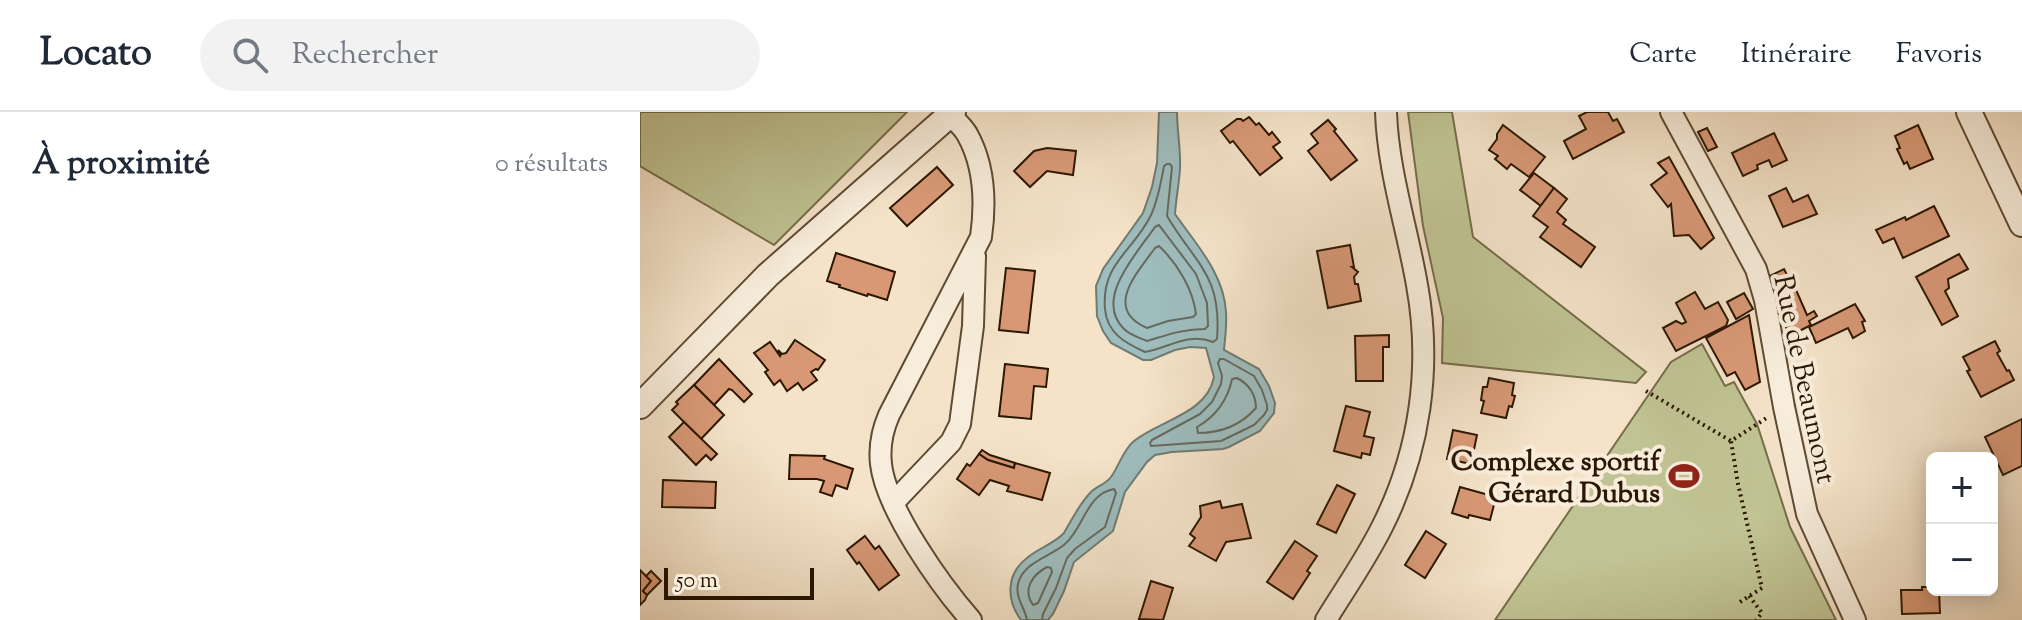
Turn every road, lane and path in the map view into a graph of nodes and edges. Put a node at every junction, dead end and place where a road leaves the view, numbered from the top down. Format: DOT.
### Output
graph roads {
  1 [pos="1386,112"];
  2 [pos="1671,112"];
  3 [pos="1969,112"];
  4 [pos="951,113"];
  5 [pos="2022,224"];
  6 [pos="976,248"];
  7 [pos="1646,391"];
  8 [pos="640,406"];
  9 [pos="1784,407"];
  10 [pos="1731,441"];
  11 [pos="894,502"];
  12 [pos="1749,596"];
  13 [pos="1740,602"];
  14 [pos="971,620"];
  15 [pos="1326,620"];
  16 [pos="1756,620"];
  17 [pos="1855,620"];
  1 -- 15 [label="street"];
  2 -- 9 [label="street, Rue de Beaumont"];
  3 -- 5 [label="street"];
  4 -- 6 [label="street"];
  4 -- 8 [label="street"];
  6 -- 11 [label="street"];
  6 -- 11 [label="street"];
  7 -- 10 [label="path"];
  9 -- 10 [label="path"];
  9 -- 17 [label="street, Rue de Beaumont"];
  10 -- 12 [label="path"];
  11 -- 14 [label="street"];
  12 -- 13 [label="path"];
  12 -- 16 [label="path"];
}
